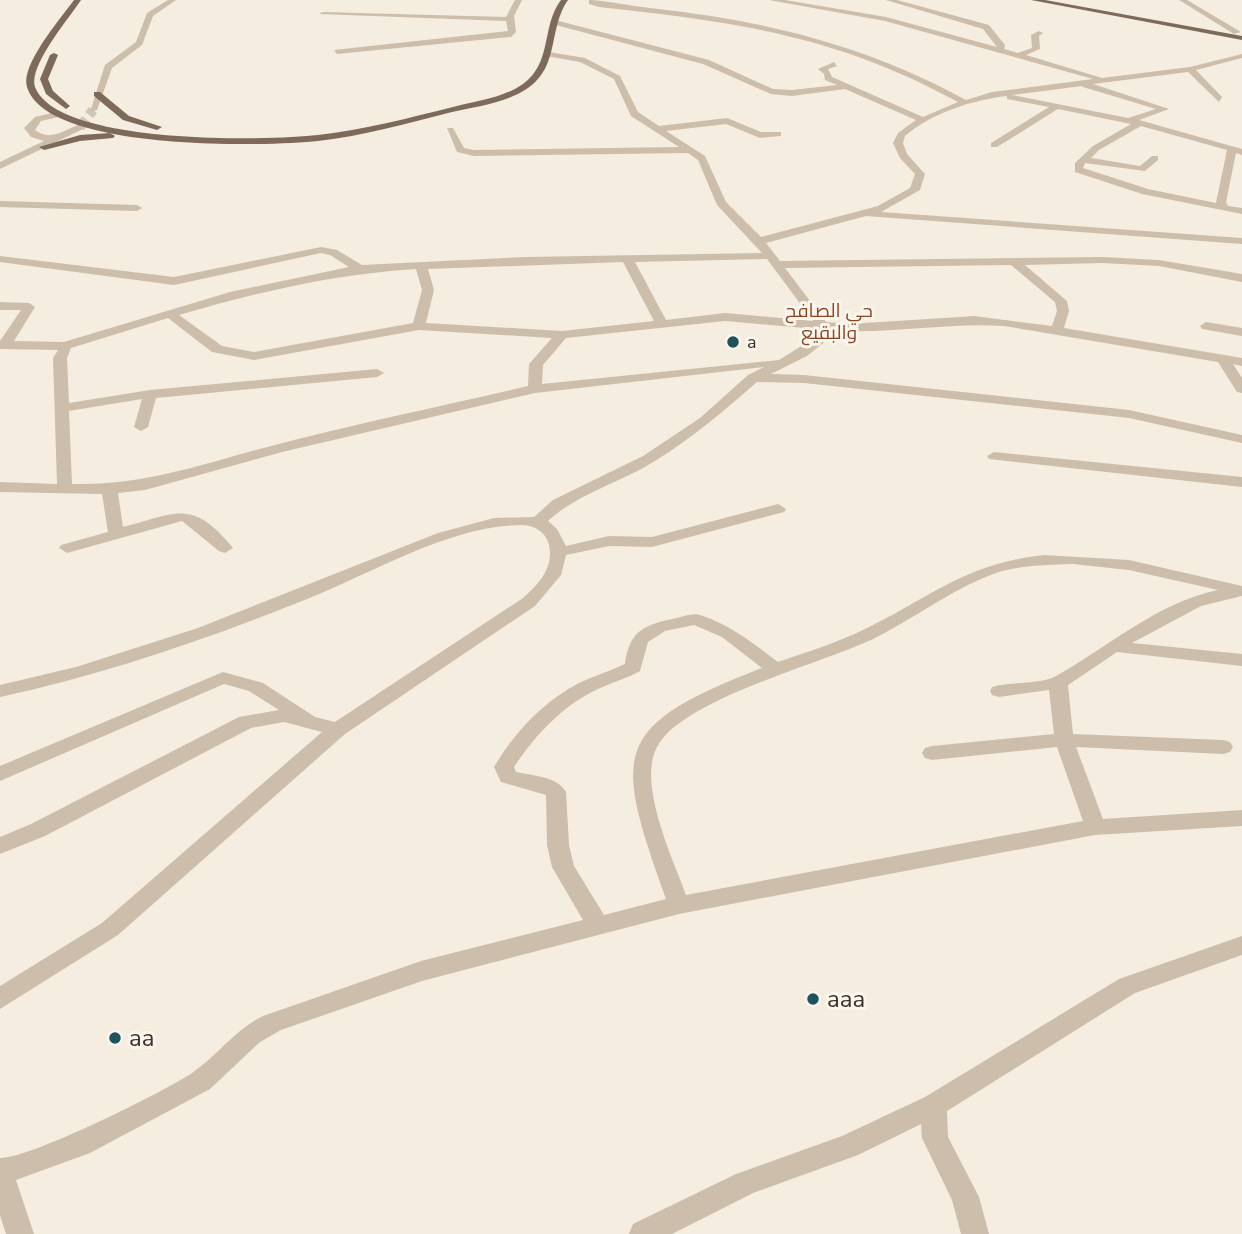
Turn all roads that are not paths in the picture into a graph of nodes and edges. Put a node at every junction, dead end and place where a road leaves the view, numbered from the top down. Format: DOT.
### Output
graph roads {
  1 [pos="78,0"];
  2 [pos="173,0"];
  3 [pos="519,0"];
  4 [pos="554,0"];
  5 [pos="565,0"];
  6 [pos="592,0"];
  7 [pos="772,0"];
  8 [pos="889,0"];
  9 [pos="1034,0"];
  10 [pos="1051,0"];
  11 [pos="1182,0"];
  12 [pos="795,1"];
  13 [pos="677,3"];
  14 [pos="84,10"];
  15 [pos="654,10"];
  16 [pos="323,14"];
  17 [pos="67,19"];
  18 [pos="509,19"];
  19 [pos="555,22"];
  20 [pos="1039,33"];
  21 [pos="1241,34"];
  22 [pos="59,46"];
  23 [pos="1000,49"];
  24 [pos="337,52"];
  25 [pos="549,54"];
  26 [pos="1020,55"];
  27 [pos="1240,58"];
  28 [pos="834,64"];
  29 [pos="1190,69"];
  30 [pos="1105,80"];
  31 [pos="1079,83"];
  32 [pos="842,86"];
  33 [pos="97,94"];
  34 [pos="992,94"];
  35 [pos="1219,99"];
  36 [pos="40,101"];
  37 [pos="964,102"];
  38 [pos="1058,106"];
  39 [pos="93,110"];
  40 [pos="441,110"];
  41 [pos="60,114"];
  42 [pos="38,118"];
  43 [pos="923,120"];
  44 [pos="1128,121"];
  45 [pos="1140,123"];
  46 [pos="80,127"];
  47 [pos="657,129"];
  48 [pos="450,130"];
  49 [pos="778,134"];
  50 [pos="223,136"];
  51 [pos="162,138"];
  52 [pos="62,139"];
  53 [pos="44,143"];
  54 [pos="994,145"];
  55 [pos="692,149"];
  56 [pos="1237,151"];
  57 [pos="0,154"];
  58 [pos="1156,158"];
  59 [pos="17,160"];
  60 [pos="1082,160"];
  61 [pos="0,166"];
  62 [pos="0,204"];
  63 [pos="137,208"];
  64 [pos="882,208"];
  65 [pos="1224,208"];
  66 [pos="1242,211"];
  67 [pos="863,213"];
  68 [pos="1242,239"];
  69 [pos="759,241"];
  70 [pos="0,258"];
  71 [pos="627,258"];
  72 [pos="772,260"];
  73 [pos="1012,260"];
  74 [pos="421,265"];
  75 [pos="360,270"];
  76 [pos="1242,278"];
  77 [pos="0,306"];
  78 [pos="171,314"];
  79 [pos="661,323"];
  80 [pos="822,325"];
  81 [pos="419,326"];
  82 [pos="1206,326"];
  83 [pos="1057,332"];
  84 [pos="1242,332"];
  85 [pos="562,335"];
  86 [pos="2,345"];
  87 [pos="66,346"];
  88 [pos="1223,359"];
  89 [pos="783,362"];
  90 [pos="1242,362"];
  91 [pos="700,369"];
  92 [pos="377,373"];
  93 [pos="750,381"];
  94 [pos="535,389"];
  95 [pos="1242,389"];
  96 [pos="150,394"];
  97 [pos="62,408"];
  98 [pos="141,427"];
  99 [pos="1242,439"];
  100 [pos="994,456"];
  101 [pos="1242,482"];
  102 [pos="0,487"];
  103 [pos="65,488"];
  104 [pos="110,490"];
  105 [pos="778,509"];
  106 [pos="539,521"];
  107 [pos="116,533"];
  108 [pos="67,548"];
  109 [pos="225,548"];
  110 [pos="559,552"];
  111 [pos="1241,591"];
  112 [pos="1118,648"];
  113 [pos="1242,660"];
  114 [pos="777,670"];
  115 [pos="1058,683"];
  116 [pos="0,691"];
  117 [pos="999,691"];
  118 [pos="309,720"];
  119 [pos="338,729"];
  120 [pos="1064,740"];
  121 [pos="1223,747"];
  122 [pos="932,753"];
  123 [pos="0,774"];
  124 [pos="1242,818"];
  125 [pos="1095,827"];
  126 [pos="0,846"];
  127 [pos="679,905"];
  128 [pos="597,924"];
  129 [pos="1242,945"];
  130 [pos="0,999"];
  131 [pos="934,1105"];
  132 [pos="0,1172"];
  133 [pos="20,1234"];
  134 [pos="643,1234"];
  135 [pos="975,1234"];
  1 -- 17 [label="main road"];
  2 -- 33 [label="street"];
  3 -- 18 [label="street"];
  4 -- 40 [label="main road"];
  5 -- 19 [label="main road"];
  6 -- 15 [label="street"];
  7 -- 12 [label="street"];
  8 -- 23 [label="street"];
  9 -- 21 [label="main road"];
  10 -- 21 [label="main road"];
  11 -- 21 [label="street"];
  12 -- 23 [label="street"];
  13 -- 15 [label="street"];
  14 -- 17 [label="main road"];
  15 -- 37 [label="street"];
  16 -- 18 [label="street"];
  17 -- 36 [label="main road"];
  18 -- 24 [label="street"];
  19 -- 25 [label="main road"];
  19 -- 32 [label="street"];
  20 -- 26 [label="street"];
  22 -- 50 [label="main road"];
  23 -- 26 [label="street"];
  25 -- 40 [label="main road"];
  25 -- 47 [label="street"];
  26 -- 30 [label="street"];
  27 -- 29 [label="street"];
  28 -- 32 [label="street"];
  29 -- 30 [label="street"];
  29 -- 35 [label="street"];
  30 -- 31 [label="street"];
  31 -- 34 [label="street"];
  31 -- 44 [label="street"];
  32 -- 43 [label="street"];
  33 -- 39 [label="street"];
  33 -- 50 [label="main road"];
  34 -- 37 [label="street"];
  34 -- 38 [label="street"];
  36 -- 41 [label="main road"];
  36 -- 42 [label="street"];
  37 -- 43 [label="street"];
  38 -- 44 [label="street"];
  38 -- 54 [label="street"];
  40 -- 50 [label="main road"];
  40 -- 51 [label="main road"];
  41 -- 42 [label="street"];
  41 -- 51 [label="main road"];
  42 -- 53 [label="street"];
  43 -- 64 [label="street"];
  44 -- 45 [label="street"];
  45 -- 56 [label="street"];
  45 -- 60 [label="street"];
  46 -- 52 [label="street"];
  47 -- 49 [label="street"];
  47 -- 55 [label="street"];
  48 -- 55 [label="street"];
  51 -- 52 [label="main road"];
  52 -- 53 [label="street"];
  53 -- 59 [label="street"];
  55 -- 69 [label="street"];
  56 -- 65 [label="street"];
  57 -- 59 [label="street"];
  58 -- 60 [label="street"];
  59 -- 61 [label="street"];
  60 -- 65 [label="street"];
  62 -- 63 [label="street"];
  64 -- 67 [label="street"];
  64 -- 68 [label="street"];
  65 -- 66 [label="street"];
  67 -- 68 [label="street"];
  67 -- 69 [label="street"];
  69 -- 72 [label="street"];
  70 -- 75 [label="street"];
  71 -- 72 [label="street"];
  71 -- 74 [label="street"];
  71 -- 79 [label="street"];
  72 -- 73 [label="street"];
  72 -- 80 [label="street"];
  73 -- 76 [label="street"];
  73 -- 83 [label="street"];
  74 -- 75 [label="street"];
  74 -- 81 [label="street"];
  75 -- 78 [label="street"];
  77 -- 86 [label="street"];
  78 -- 81 [label="street"];
  78 -- 87 [label="street"];
  79 -- 80 [label="street"];
  79 -- 85 [label="street"];
  80 -- 83 [label="street"];
  80 -- 89 [label="street"];
  81 -- 85 [label="street"];
  82 -- 84 [label="street"];
  83 -- 88 [label="street"];
  85 -- 94 [label="street"];
  86 -- 87 [label="street"];
  87 -- 97 [label="street"];
  88 -- 90 [label="street"];
  88 -- 95 [label="street"];
  89 -- 91 [label="street"];
  89 -- 93 [label="street"];
  91 -- 93 [label="street"];
  91 -- 94 [label="street"];
  92 -- 96 [label="street"];
  93 -- 99 [label="street"];
  93 -- 106 [label="street"];
  94 -- 104 [label="street"];
  96 -- 97 [label="street"];
  96 -- 98 [label="street"];
  97 -- 103 [label="street"];
  100 -- 101 [label="street"];
  102 -- 103 [label="street"];
  103 -- 104 [label="street"];
  104 -- 107 [label="street"];
  105 -- 110 [label="street"];
  106 -- 110 [label="street"];
  106 -- 116 [label="street"];
  107 -- 108 [label="street"];
  107 -- 109 [label="street"];
  110 -- 119 [label="street"];
  111 -- 112 [label="street"];
  111 -- 114 [label="street"];
  112 -- 113 [label="street"];
  112 -- 115 [label="street"];
  114 -- 127 [label="street"];
  114 -- 128 [label="street"];
  115 -- 117 [label="street"];
  115 -- 120 [label="street"];
  118 -- 119 [label="street"];
  118 -- 123 [label="street"];
  118 -- 126 [label="street"];
  119 -- 130 [label="street"];
  120 -- 121 [label="street"];
  120 -- 122 [label="street"];
  120 -- 125 [label="street"];
  124 -- 125 [label="street"];
  125 -- 127 [label="street"];
  127 -- 128 [label="street"];
  128 -- 132 [label="street"];
  129 -- 131 [label="street"];
  131 -- 134 [label="street"];
  131 -- 135 [label="street"];
  132 -- 133 [label="street"];
}
